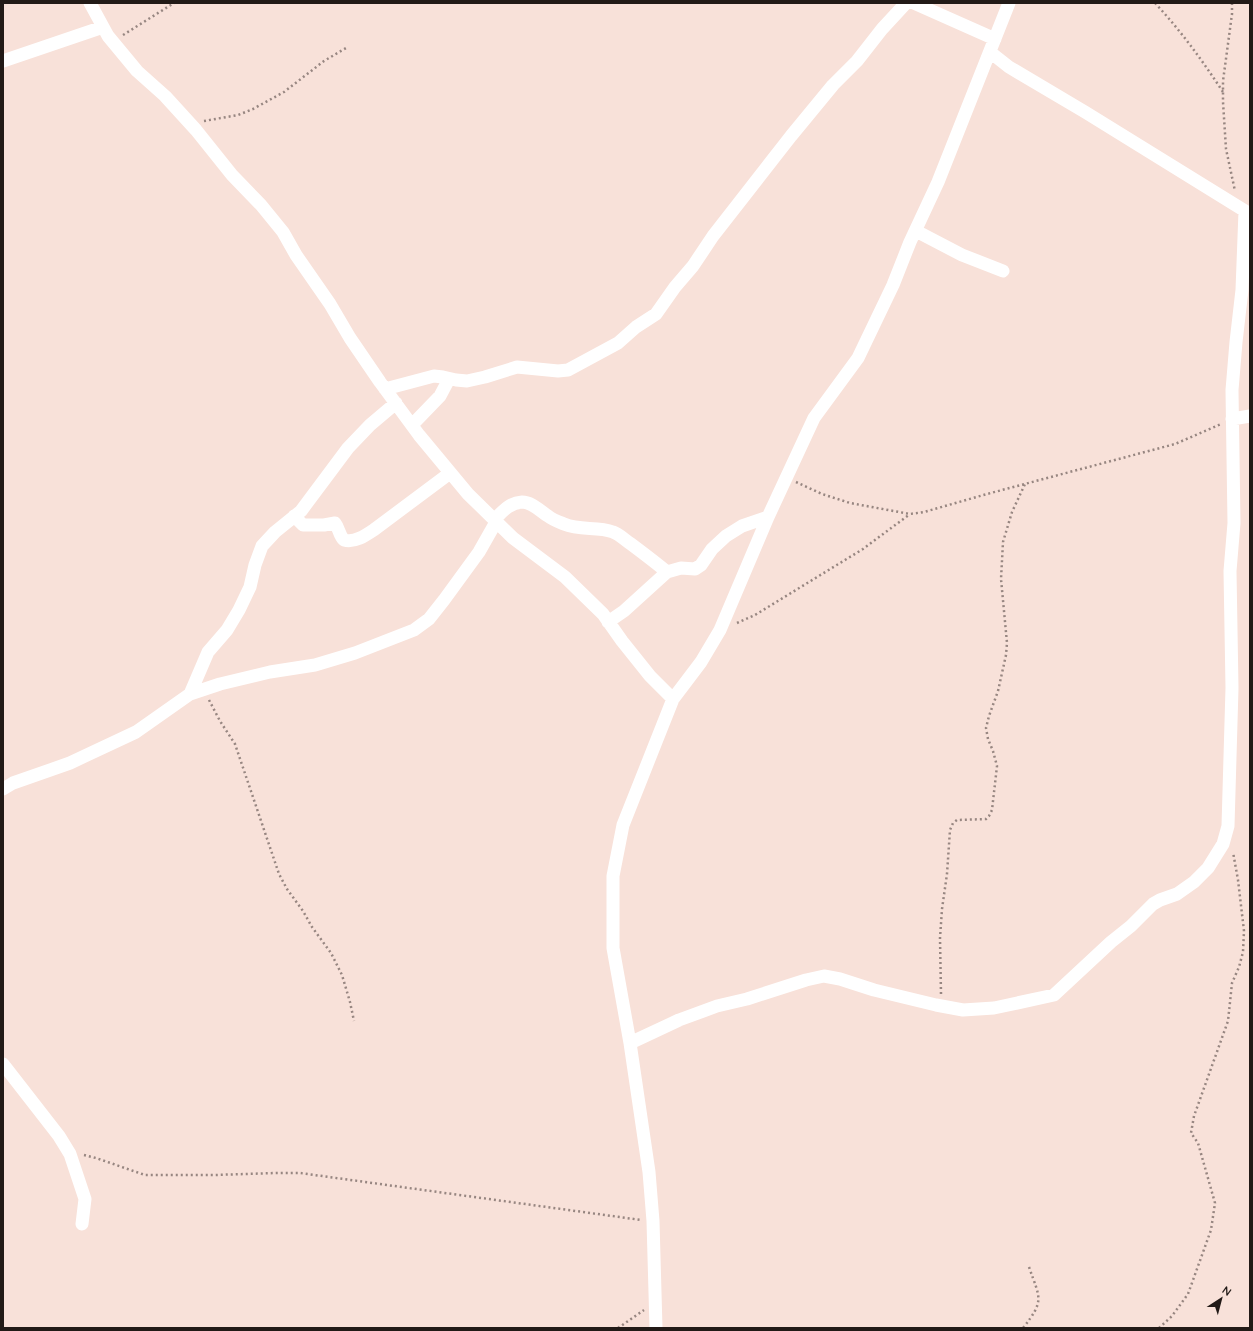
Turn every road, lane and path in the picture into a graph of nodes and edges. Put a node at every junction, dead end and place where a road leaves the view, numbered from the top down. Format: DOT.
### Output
graph roads {
  1 [pos="90,3"];
  2 [pos="174,3"];
  3 [pos="906,3"];
  4 [pos="914,3"];
  5 [pos="1009,3"];
  6 [pos="1155,3"];
  7 [pos="1232,3"];
  8 [pos="103,27"];
  9 [pos="995,39"];
  10 [pos="112,41"];
  11 [pos="346,48"];
  12 [pos="990,52"];
  13 [pos="3,61"];
  14 [pos="1223,92"];
  15 [pos="190,123"];
  16 [pos="1244,211"];
  17 [pos="916,231"];
  18 [pos="1003,271"];
  19 [pos="449,379"];
  20 [pos="385,389"];
  21 [pos="396,403"];
  22 [pos="1250,416"];
  23 [pos="1232,419"];
  24 [pos="412,425"];
  25 [pos="450,473"];
  26 [pos="786,479"];
  27 [pos="1025,484"];
  28 [pos="910,514"];
  29 [pos="294,516"];
  30 [pos="768,516"];
  31 [pos="495,521"];
  32 [pos="667,572"];
  33 [pos="608,622"];
  34 [pos="720,630"];
  35 [pos="205,689"];
  36 [pos="190,694"];
  37 [pos="673,699"];
  38 [pos="3,789"];
  39 [pos="1232,849"];
  40 [pos="943,1006"];
  41 [pos="354,1021"];
  42 [pos="630,1043"];
  43 [pos="3,1064"];
  44 [pos="68,1152"];
  45 [pos="653,1221"];
  46 [pos="82,1224"];
  47 [pos="1029,1267"];
  48 [pos="655,1302"];
  49 [pos="618,1328"];
  50 [pos="656,1328"];
  51 [pos="1022,1328"];
  52 [pos="1159,1328"];
  1 -- 8 [label="street"];
  2 -- 10 [label="path"];
  3 -- 19 [label="street"];
  4 -- 9 [label="street"];
  5 -- 9 [label="street"];
  6 -- 14 [label="path"];
  7 -- 14 [label="path"];
  8 -- 10 [label="street"];
  8 -- 13 [label="street"];
  9 -- 12 [label="street"];
  10 -- 15 [label="street"];
  11 -- 15 [label="path"];
  12 -- 16 [label="street"];
  12 -- 17 [label="street"];
  14 -- 16 [label="path"];
  15 -- 20 [label="street"];
  16 -- 23 [label="street"];
  17 -- 18 [label="street"];
  17 -- 26 [label="street"];
  19 -- 20 [label="street"];
  19 -- 24 [label="street"];
  20 -- 21 [label="street"];
  21 -- 24 [label="street"];
  21 -- 29 [label="street"];
  22 -- 23 [label="street"];
  23 -- 27 [label="path"];
  23 -- 40 [label="street"];
  24 -- 25 [label="street"];
  25 -- 29 [label="street"];
  25 -- 31 [label="street"];
  26 -- 28 [label="path"];
  26 -- 30 [label="street"];
  27 -- 28 [label="path"];
  27 -- 40 [label="path"];
  28 -- 34 [label="path"];
  29 -- 36 [label="street"];
  30 -- 32 [label="street"];
  30 -- 34 [label="street"];
  31 -- 32 [label="street"];
  31 -- 33 [label="street"];
  31 -- 35 [label="street"];
  32 -- 33 [label="street"];
  33 -- 37 [label="street"];
  34 -- 37 [label="street"];
  35 -- 36 [label="street"];
  35 -- 41 [label="path"];
  36 -- 38 [label="street"];
  37 -- 42 [label="street"];
  39 -- 52 [label="path"];
  40 -- 42 [label="street"];
  42 -- 45 [label="street"];
  43 -- 44 [label="street"];
  44 -- 45 [label="path"];
  44 -- 46 [label="street"];
  45 -- 48 [label="street"];
  47 -- 51 [label="path"];
  48 -- 49 [label="path"];
  48 -- 50 [label="street"];
}
